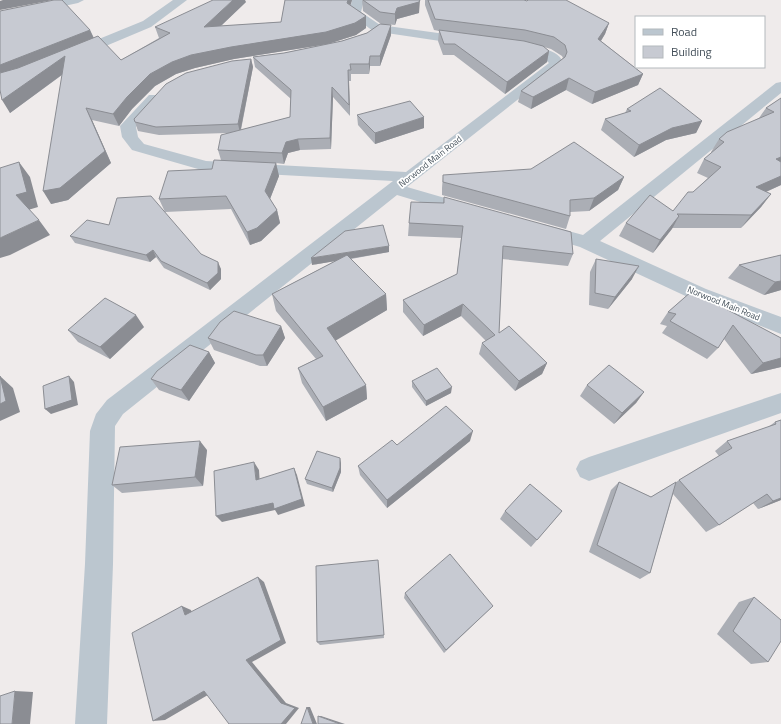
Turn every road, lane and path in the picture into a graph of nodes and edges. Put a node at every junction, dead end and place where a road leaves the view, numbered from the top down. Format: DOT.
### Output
graph roads {
  1 [pos="78,0"];
  2 [pos="180,0"];
  3 [pos="358,0"];
  4 [pos="0,16"];
  5 [pos="377,28"];
  6 [pos="363,39"];
  7 [pos="480,43"];
  8 [pos="501,45"];
  9 [pos="62,59"];
  10 [pos="781,86"];
  11 [pos="163,88"];
  12 [pos="402,183"];
  13 [pos="486,215"];
  14 [pos="524,225"];
  15 [pos="586,242"];
  16 [pos="781,326"];
  17 [pos="781,403"];
  18 [pos="589,469"];
  19 [pos="91,724"];
  1 -- 4 [label="street"];
  2 -- 9 [label="street"];
  3 -- 5 [label="street"];
  5 -- 6 [label="street"];
  5 -- 7 [label="street"];
  8 -- 12 [label="street, Norwood Main Road"];
  10 -- 15 [label="street"];
  11 -- 12 [label="street"];
  12 -- 13 [label="street, Norwood Main Road"];
  12 -- 19 [label="street"];
  14 -- 15 [label="street, Norwood Main Road"];
  15 -- 16 [label="street, Norwood Main Road"];
  17 -- 18 [label="street"];
}
